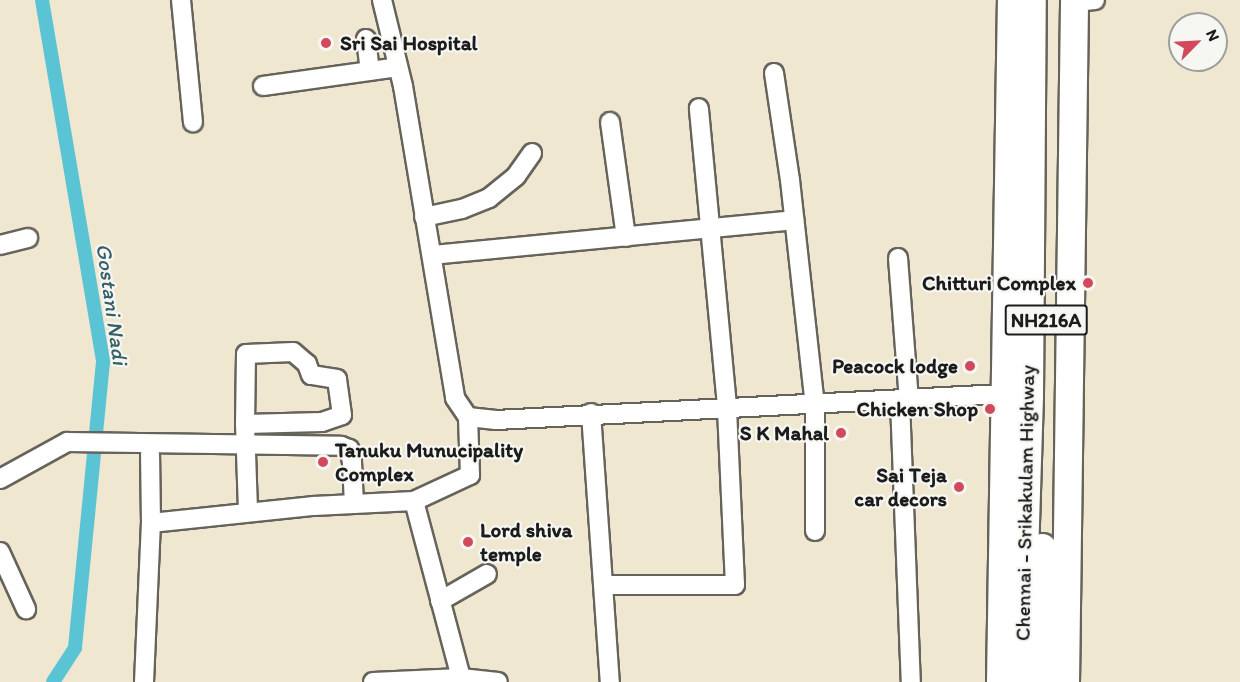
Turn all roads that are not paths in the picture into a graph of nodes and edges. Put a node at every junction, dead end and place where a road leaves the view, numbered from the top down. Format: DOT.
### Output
graph roads {
  1 [pos="181,0"];
  2 [pos="382,0"];
  3 [pos="1011,0"];
  4 [pos="1032,0"];
  5 [pos="1073,1"];
  6 [pos="394,47"];
  7 [pos="398,67"];
  8 [pos="370,71"];
  9 [pos="774,74"];
  10 [pos="263,86"];
  11 [pos="699,108"];
  12 [pos="193,122"];
  13 [pos="610,122"];
  14 [pos="532,153"];
  15 [pos="424,217"];
  16 [pos="794,220"];
  17 [pos="712,228"];
  18 [pos="28,237"];
  19 [pos="626,237"];
  20 [pos="0,245"];
  21 [pos="432,255"];
  22 [pos="898,258"];
  23 [pos="1003,394"];
  24 [pos="904,401"];
  25 [pos="727,406"];
  26 [pos="815,406"];
  27 [pos="591,413"];
  28 [pos="468,417"];
  29 [pos="245,424"];
  30 [pos="147,447"];
  31 [pos="247,447"];
  32 [pos="0,479"];
  33 [pos="414,501"];
  34 [pos="354,504"];
  35 [pos="248,512"];
  36 [pos="151,523"];
  37 [pos="815,531"];
  38 [pos="0,552"];
  39 [pos="487,574"];
  40 [pos="604,585"];
  41 [pos="440,601"];
  42 [pos="26,609"];
  43 [pos="1033,638"];
  44 [pos="461,678"];
  45 [pos="144,682"];
  46 [pos="373,682"];
  47 [pos="380,682"];
  48 [pos="498,682"];
  49 [pos="610,682"];
  50 [pos="911,682"];
  51 [pos="1000,682"];
  52 [pos="1020,682"];
  53 [pos="1043,682"];
  54 [pos="1065,682"];
  1 -- 12 [label="street"];
  2 -- 6 [label="street"];
  3 -- 23 [label="highway"];
  4 -- 43 [label="highway, Chennai - Srikakulam Highway / NH216A"];
  5 -- 43 [label="highway, NH216A"];
  5 -- 54 [label="highway"];
  6 -- 7 [label="street"];
  6 -- 8 [label="street"];
  7 -- 8 [label="street"];
  7 -- 15 [label="street"];
  8 -- 10 [label="street"];
  9 -- 16 [label="street"];
  11 -- 17 [label="street"];
  13 -- 19 [label="street"];
  14 -- 15 [label="street"];
  15 -- 21 [label="street"];
  16 -- 17 [label="street"];
  16 -- 26 [label="street"];
  17 -- 19 [label="street"];
  17 -- 25 [label="street"];
  18 -- 20 [label="street"];
  19 -- 21 [label="street"];
  21 -- 28 [label="street"];
  22 -- 24 [label="street"];
  23 -- 24 [label="street"];
  23 -- 51 [label="highway"];
  24 -- 26 [label="street"];
  24 -- 50 [label="street"];
  25 -- 26 [label="street"];
  25 -- 27 [label="street"];
  25 -- 40 [label="street"];
  26 -- 37 [label="street"];
  27 -- 28 [label="street"];
  27 -- 40 [label="street"];
  28 -- 33 [label="street"];
  29 -- 29 [label="street"];
  29 -- 31 [label="street"];
  30 -- 31 [label="street"];
  30 -- 32 [label="street"];
  30 -- 36 [label="street"];
  31 -- 34 [label="street"];
  31 -- 35 [label="street"];
  33 -- 34 [label="street"];
  33 -- 41 [label="street"];
  34 -- 35 [label="street"];
  35 -- 36 [label="street"];
  36 -- 45 [label="street"];
  38 -- 42 [label="street"];
  39 -- 41 [label="street"];
  40 -- 49 [label="street"];
  41 -- 44 [label="street"];
  43 -- 52 [label="highway, Chennai - Srikakulam Highway / NH216A"];
  43 -- 53 [label="highway, NH216A"];
  44 -- 47 [label="street"];
  44 -- 48 [label="street"];
  46 -- 47 [label="street"];
}
